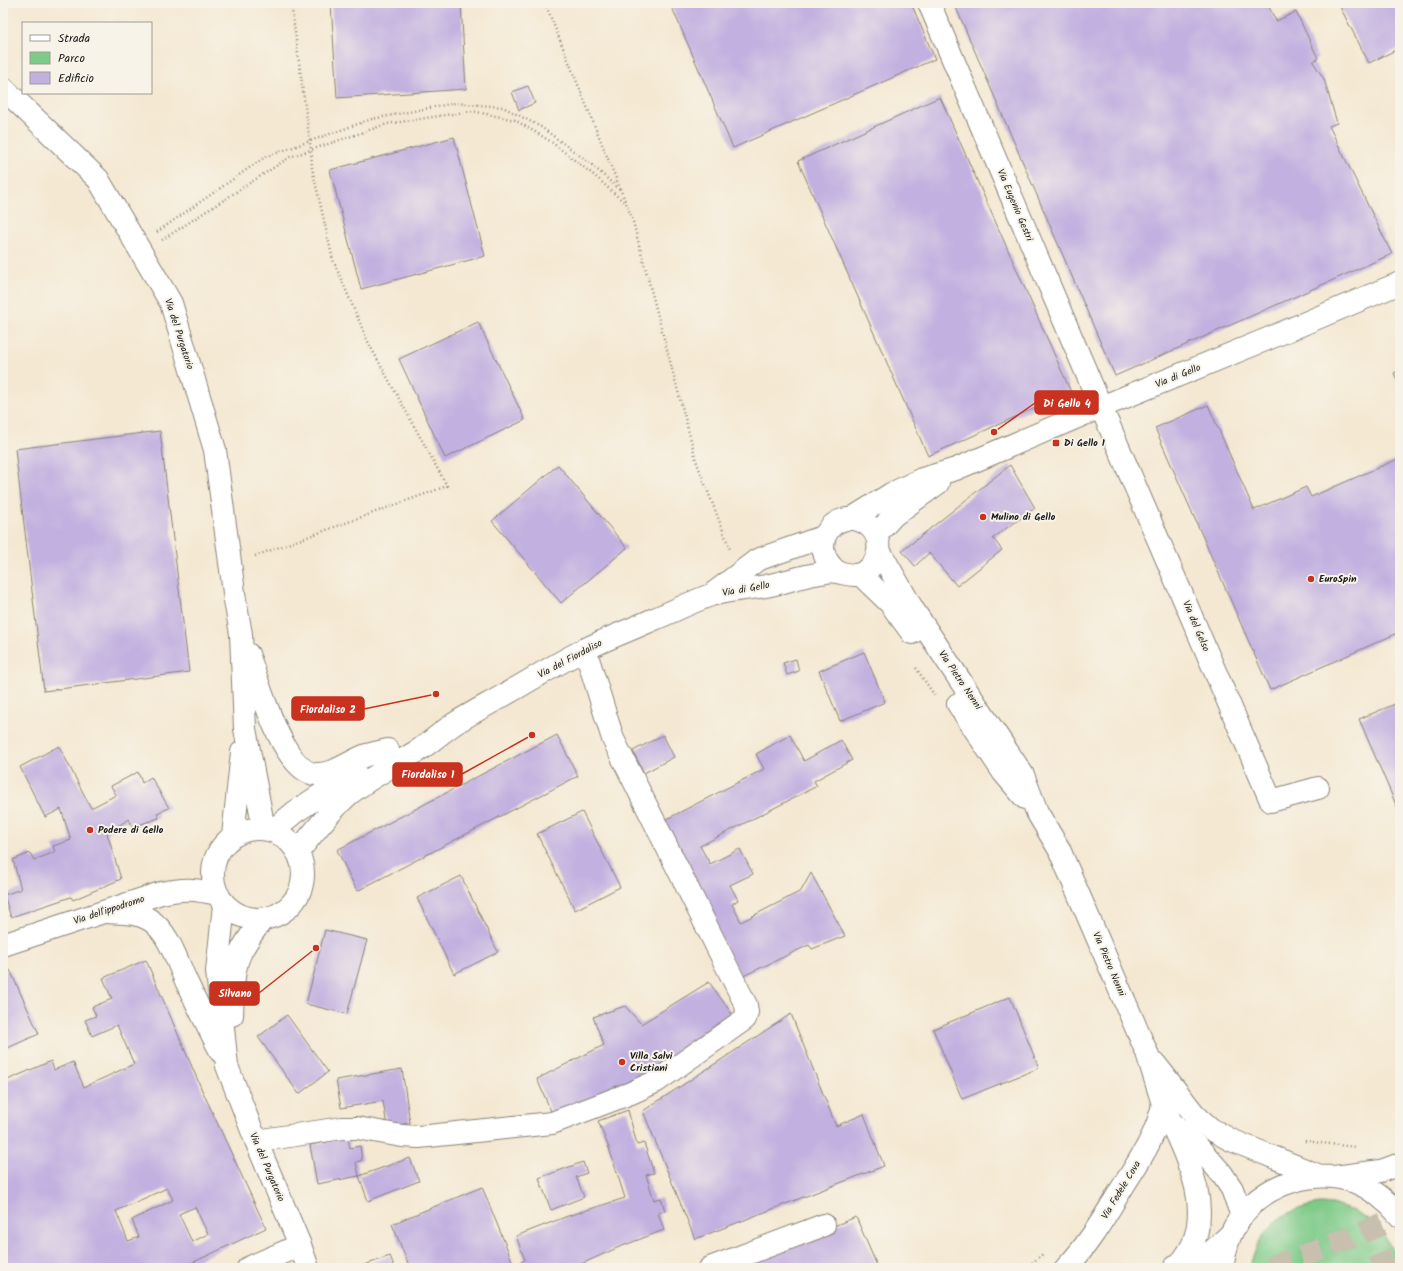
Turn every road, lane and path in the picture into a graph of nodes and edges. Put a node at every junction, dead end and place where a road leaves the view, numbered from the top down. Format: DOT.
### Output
graph roads {
  1 [pos="291,3"];
  2 [pos="545,3"];
  3 [pos="930,3"];
  4 [pos="3,88"];
  5 [pos="310,141"];
  6 [pos="311,150"];
  7 [pos="621,192"];
  8 [pos="626,205"];
  9 [pos="140,250"];
  10 [pos="1400,283"];
  11 [pos="1101,407"];
  12 [pos="956,470"];
  13 [pos="851,519"];
  14 [pos="825,536"];
  15 [pos="877,542"];
  16 [pos="730,550"];
  17 [pos="255,556"];
  18 [pos="836,571"];
  19 [pos="860,574"];
  20 [pos="712,595"];
  21 [pos="240,634"];
  22 [pos="585,649"];
  23 [pos="916,668"];
  24 [pos="939,701"];
  25 [pos="455,723"];
  26 [pos="245,729"];
  27 [pos="388,750"];
  28 [pos="1318,788"];
  29 [pos="1037,812"];
  30 [pos="268,830"];
  31 [pos="233,836"];
  32 [pos="298,852"];
  33 [pos="220,900"];
  34 [pos="106,912"];
  35 [pos="262,920"];
  36 [pos="3,945"];
  37 [pos="1147,1053"];
  38 [pos="227,1066"];
  39 [pos="1167,1113"];
  40 [pos="256,1141"];
  41 [pos="1305,1141"];
  42 [pos="1357,1148"];
  43 [pos="1400,1164"];
  44 [pos="1328,1177"];
  45 [pos="1242,1216"];
  46 [pos="1400,1216"];
  47 [pos="824,1225"];
  48 [pos="1230,1235"];
  49 [pos="300,1244"];
  50 [pos="1048,1248"];
  51 [pos="1176,1266"];
  52 [pos="248,1268"];
  53 [pos="308,1268"];
  54 [pos="710,1268"];
  55 [pos="1026,1268"];
  56 [pos="1066,1268"];
  57 [pos="1222,1268"];
  1 -- 5 [label="path"];
  2 -- 7 [label="path"];
  3 -- 11 [label="main road, Via Eugenio Gestri"];
  4 -- 9 [label="main road, Via del Purgatorio"];
  5 -- 6 [label="path"];
  5 -- 7 [label="path"];
  5 -- 9 [label="path"];
  6 -- 8 [label="path"];
  6 -- 9 [label="path"];
  6 -- 17 [label="path"];
  7 -- 8 [label="path"];
  8 -- 16 [label="path"];
  9 -- 21 [label="main road, Via del Purgatorio"];
  10 -- 11 [label="main road, Via di Gello"];
  11 -- 12 [label="main road, Via di Gello"];
  11 -- 28 [label="main road, Via del Gelso"];
  12 -- 13 [label="main road, Via di Gello"];
  12 -- 15 [label="main road, Via di Gello"];
  13 -- 14 [label="main road"];
  13 -- 15 [label="main road"];
  14 -- 18 [label="main road"];
  14 -- 20 [label="main road, Via di Gello"];
  15 -- 19 [label="main road"];
  15 -- 29 [label="main road, Via Pietro Nenni"];
  18 -- 19 [label="main road"];
  18 -- 20 [label="main road, Via di Gello"];
  19 -- 29 [label="main road, Via Pietro Nenni"];
  20 -- 22 [label="main road, Via del Fiordaliso"];
  21 -- 26 [label="main road"];
  21 -- 27 [label="main road"];
  22 -- 25 [label="main road, Via del Fiordaliso"];
  22 -- 40 [label="main road"];
  23 -- 24 [label="path"];
  25 -- 27 [label="main road, Via del Fiordaliso"];
  25 -- 32 [label="main road, Via del Fiordaliso"];
  26 -- 30 [label="main road"];
  26 -- 31 [label="main road"];
  27 -- 30 [label="main road, Via del Fiordaliso"];
  29 -- 37 [label="main road, Via Pietro Nenni"];
  30 -- 31 [label="main road, Via del Purgatorio"];
  30 -- 32 [label="main road"];
  31 -- 33 [label="main road, Via del Purgatorio"];
  32 -- 35 [label="main road"];
  33 -- 34 [label="main road, Via dell'ippodromo"];
  33 -- 35 [label="main road"];
  33 -- 38 [label="main road, Via del Purgatorio"];
  34 -- 36 [label="main road, Via dell'ippodromo"];
  34 -- 38 [label="main road"];
  35 -- 38 [label="main road, Via del Purgatorio"];
  37 -- 39 [label="main road, Via Pietro Nenni"];
  37 -- 44 [label="main road, Via Pietro Nenni"];
  38 -- 40 [label="main road, Via del Purgatorio"];
  39 -- 45 [label="main road, Via Pietro Nenni"];
  39 -- 51 [label="main road"];
  39 -- 56 [label="main road, Via Fedele Cova"];
  40 -- 49 [label="main road, Via del Purgatorio"];
  41 -- 42 [label="path"];
  43 -- 44 [label="main road"];
  44 -- 45 [label="main road, Via Pietro Nenni"];
  44 -- 46 [label="main road, Via Pietro Nenni"];
  45 -- 48 [label="main road, Via Pietro Nenni"];
  47 -- 54 [label="main road"];
  48 -- 51 [label="main road"];
  48 -- 57 [label="main road, Via Pietro Nenni"];
  49 -- 52 [label="main road"];
  49 -- 53 [label="main road, Via del Purgatorio"];
  50 -- 55 [label="path"];
}
